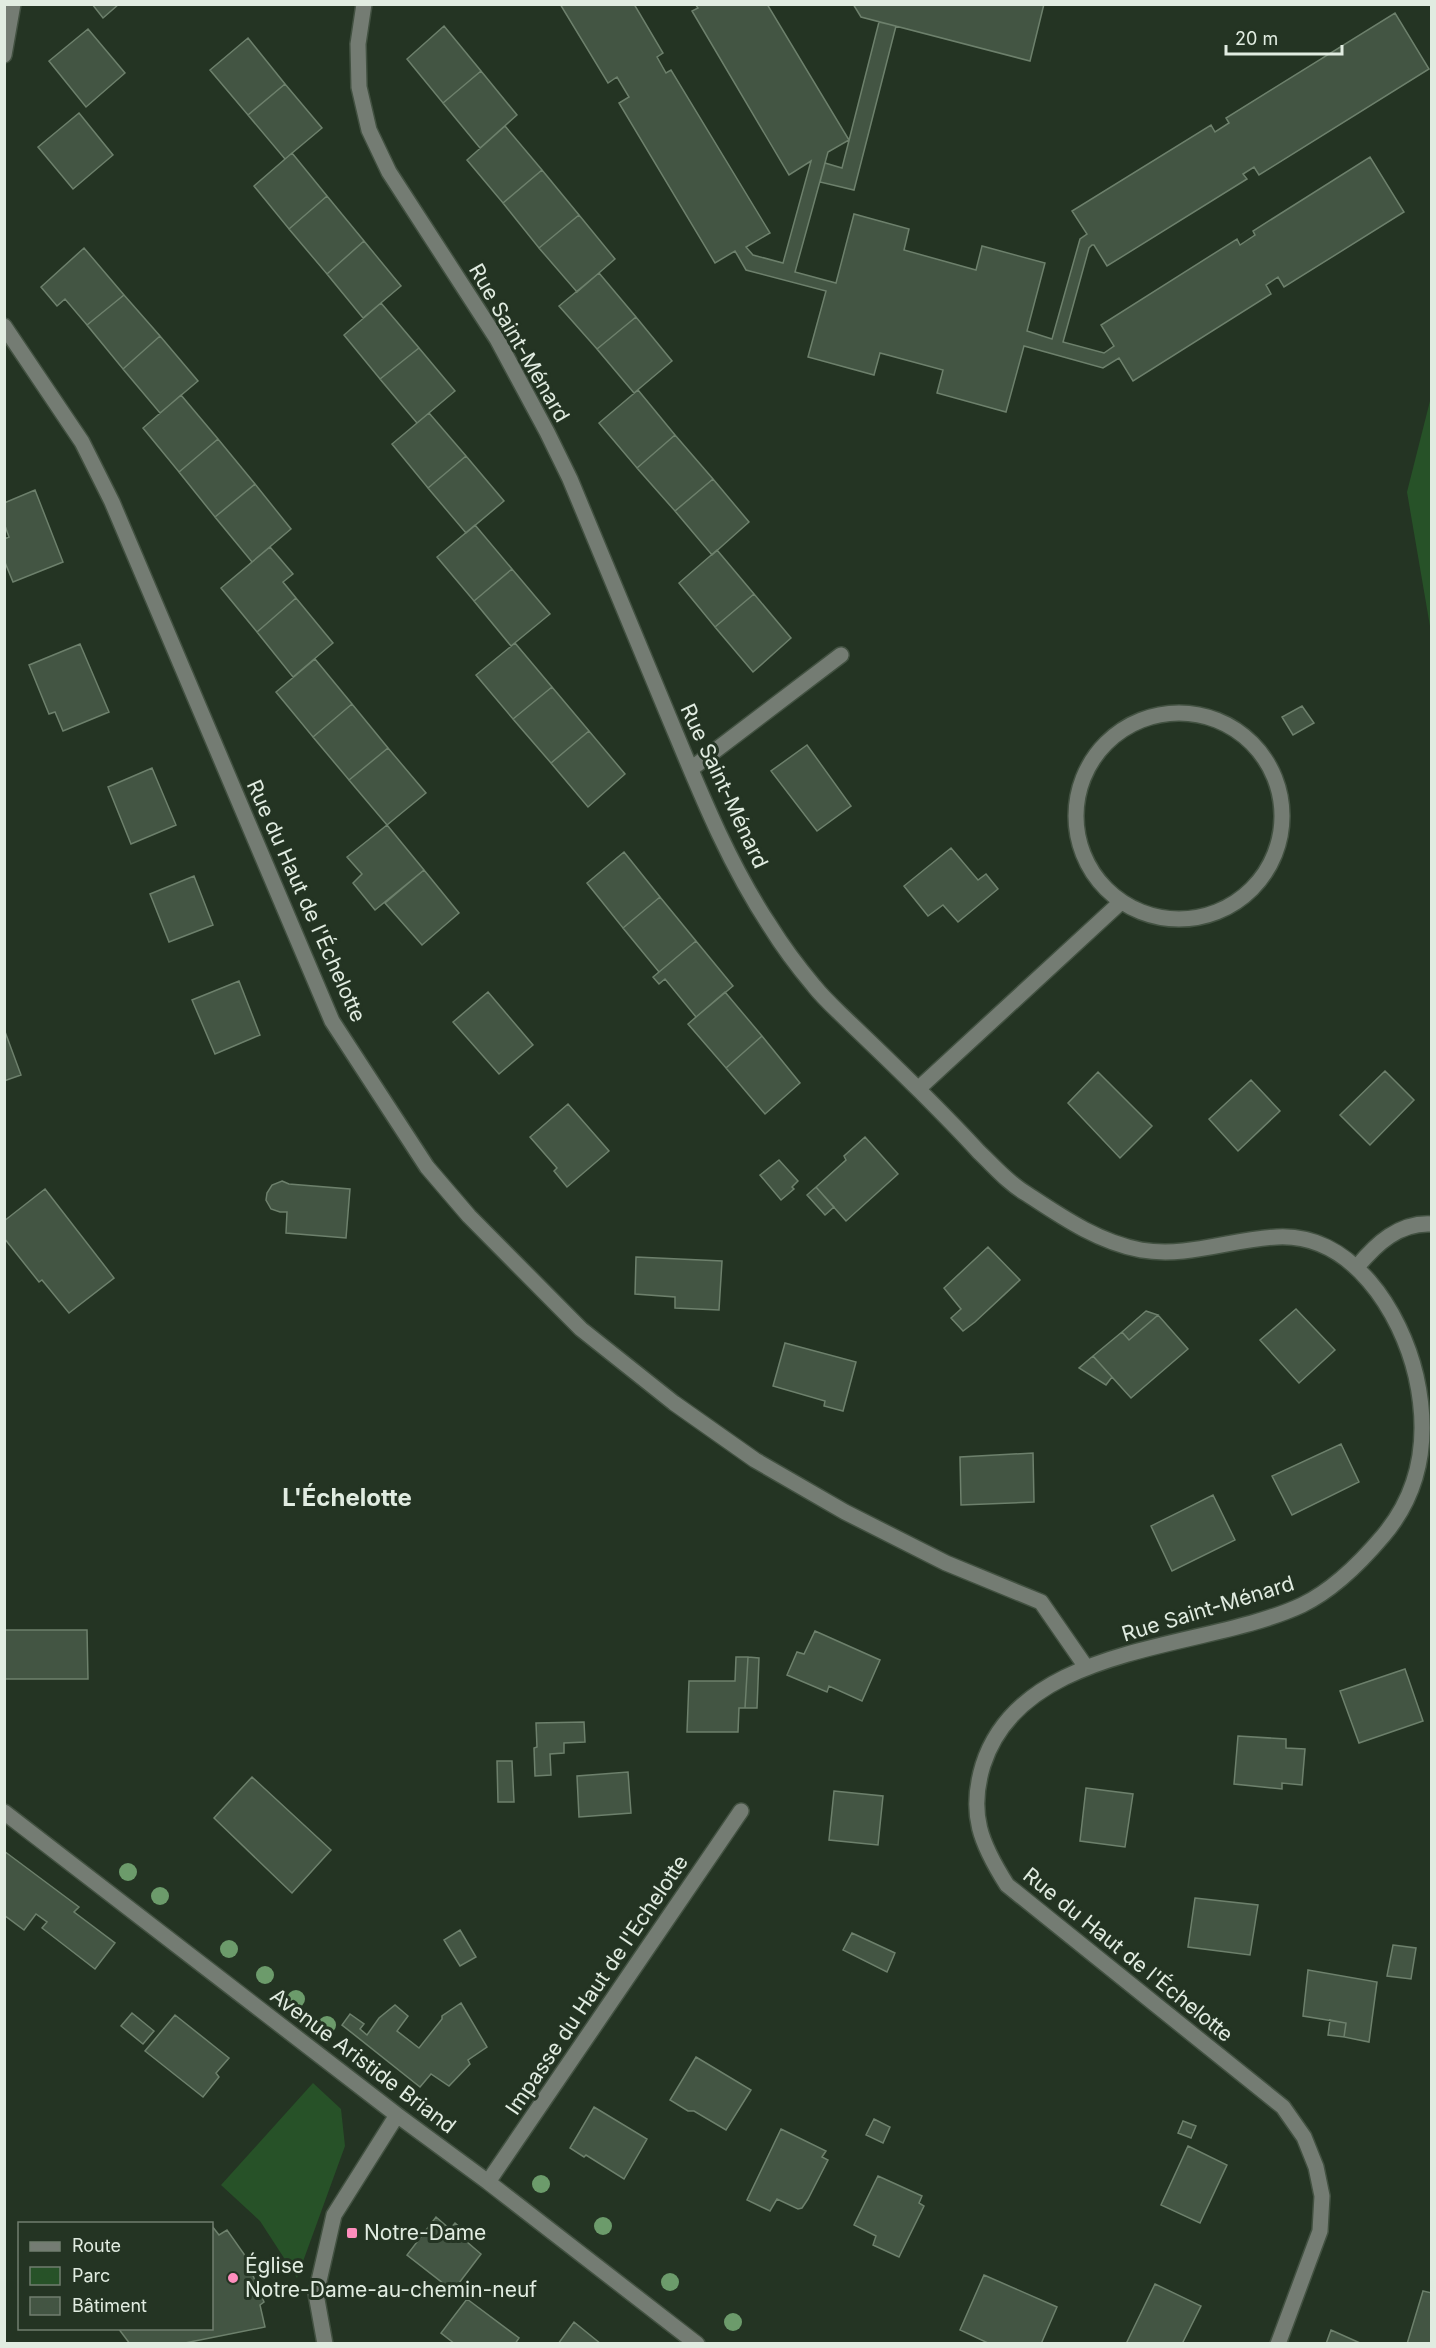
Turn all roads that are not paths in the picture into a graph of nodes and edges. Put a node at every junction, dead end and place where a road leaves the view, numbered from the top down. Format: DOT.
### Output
graph roads {
  1 [pos="13,4"];
  2 [pos="364,4"];
  3 [pos="4,55"];
  4 [pos="4,326"];
  5 [pos="841,655"];
  6 [pos="690,769"];
  7 [pos="1120,902"];
  8 [pos="918,1089"];
  9 [pos="1431,1224"];
  10 [pos="1357,1267"];
  11 [pos="1086,1667"];
  12 [pos="741,1811"];
  13 [pos="4,1812"];
  14 [pos="397,2115"];
  15 [pos="488,2182"];
  16 [pos="325,2343"];
  17 [pos="697,2343"];
  18 [pos="1278,2343"];
  1 -- 3 [label="street"];
  2 -- 6 [label="street, Rue Saint-Ménard"];
  4 -- 11 [label="street, Rue du Haut de l'Échelotte"];
  5 -- 6 [label="street"];
  6 -- 8 [label="street, Rue Saint-Ménard"];
  7 -- 7 [label="street"];
  7 -- 8 [label="street"];
  8 -- 10 [label="street, Rue Saint-Ménard"];
  9 -- 10 [label="street"];
  10 -- 11 [label="street, Rue Saint-Ménard"];
  11 -- 18 [label="street, Rue du Haut de l'Échelotte"];
  12 -- 15 [label="street, Impasse du Haut de l'Echelotte"];
  13 -- 14 [label="street, Avenue Aristide Briand"];
  14 -- 15 [label="street, Avenue Aristide Briand"];
  14 -- 16 [label="street"];
  15 -- 17 [label="street, Avenue Aristide Briand"];
}
